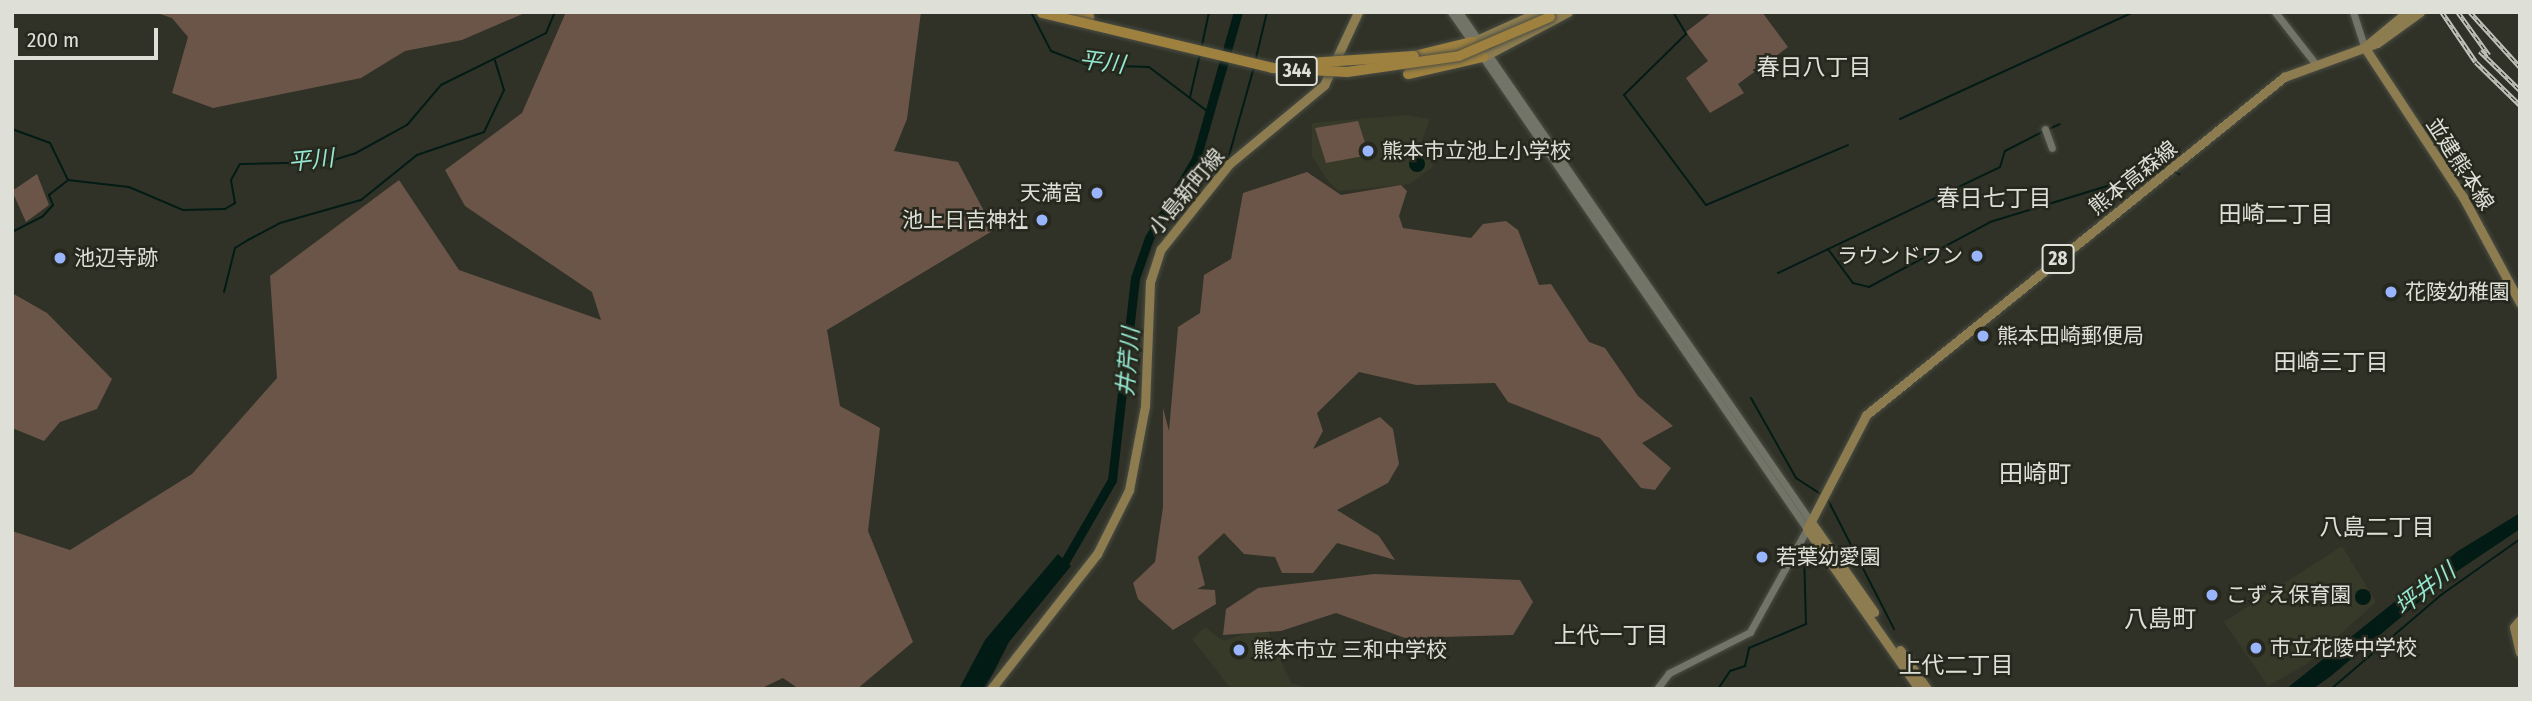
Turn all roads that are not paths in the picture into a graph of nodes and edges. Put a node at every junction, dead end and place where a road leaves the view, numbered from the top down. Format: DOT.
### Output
graph roads {
  1 [pos="1075,12"];
  2 [pos="1358,12"];
  3 [pos="1451,12"];
  4 [pos="1459,12"];
  5 [pos="1538,12"];
  6 [pos="1568,12"];
  7 [pos="2275,12"];
  8 [pos="2353,12"];
  9 [pos="2407,12"];
  10 [pos="2420,12"];
  11 [pos="1040,13"];
  12 [pos="1551,14"];
  13 [pos="1475,40"];
  14 [pos="2364,48"];
  15 [pos="1485,56"];
  16 [pos="2314,62"];
  17 [pos="1293,68"];
  18 [pos="2045,128"];
  19 [pos="2052,148"];
  20 [pos="2520,303"];
  21 [pos="1809,525"];
  22 [pos="2520,620"];
  23 [pos="2520,652"];
  24 [pos="991,689"];
  25 [pos="1657,689"];
  26 [pos="1919,689"];
  27 [pos="1927,689"];
  1 -- 17 [label="highway, 344"];
  2 -- 24 [label="main road, 小島新町線"];
  3 -- 13 [label="street"];
  4 -- 13 [label="street"];
  5 -- 13 [label="main road"];
  6 -- 15 [label="main road"];
  7 -- 16 [label="street"];
  8 -- 14 [label="street"];
  9 -- 14 [label="main road, 熊本高森線 / 28"];
  10 -- 14 [label="main road, 熊本高森線 / 28"];
  11 -- 17 [label="highway, 344, bridge"];
  12 -- 17 [label="highway, 344, bridge"];
  13 -- 15 [label="street"];
  13 -- 17 [label="highway, bridge"];
  14 -- 16 [label="main road, 熊本高森線 / 28"];
  14 -- 20 [label="main road, 並建熊本線"];
  15 -- 17 [label="highway, bridge"];
  15 -- 21 [label="street"];
  16 -- 21 [label="main road, 熊本高森線 / 28"];
  18 -- 19 [label="street"];
  21 -- 25 [label="street"];
  21 -- 26 [label="main road"];
  21 -- 27 [label="main road"];
  22 -- 23 [label="main road"];
}
